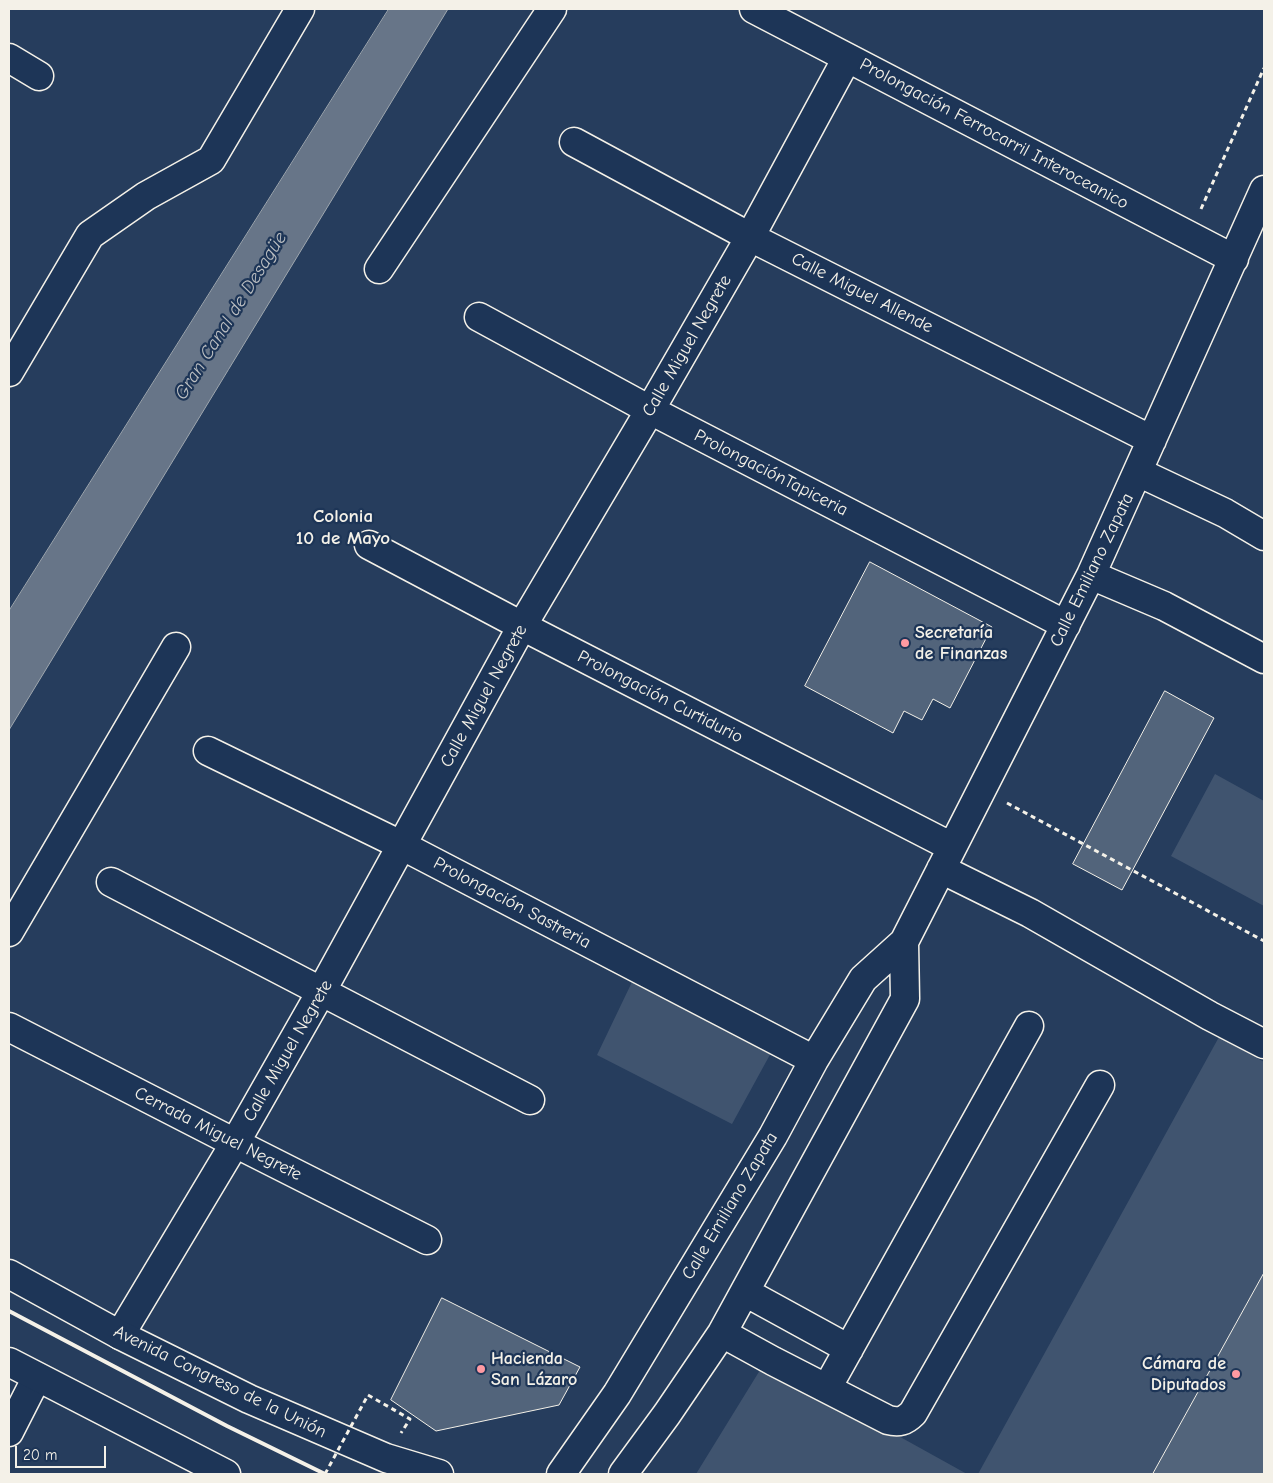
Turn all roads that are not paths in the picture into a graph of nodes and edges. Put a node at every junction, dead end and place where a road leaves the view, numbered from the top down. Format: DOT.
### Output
graph roads {
  1 [pos="300,9"];
  2 [pos="552,9"];
  3 [pos="754,9"];
  4 [pos="9,58"];
  5 [pos="847,58"];
  6 [pos="39,76"];
  7 [pos="574,142"];
  8 [pos="1264,190"];
  9 [pos="750,237"];
  10 [pos="1234,259"];
  11 [pos="379,269"];
  12 [pos="479,317"];
  13 [pos="9,372"];
  14 [pos="650,410"];
  15 [pos="1152,440"];
  16 [pos="1138,472"];
  17 [pos="1264,536"];
  18 [pos="369,545"];
  19 [pos="1091,575"];
  20 [pos="1066,625"];
  21 [pos="522,626"];
  22 [pos="176,646"];
  23 [pos="1264,659"];
  24 [pos="208,751"];
  25 [pos="401,845"];
  26 [pos="947,858"];
  27 [pos="111,882"];
  28 [pos="9,932"];
  29 [pos="904,942"];
  30 [pos="322,992"];
  31 [pos="1030,1026"];
  32 [pos="9,1027"];
  33 [pos="1264,1044"];
  34 [pos="814,1060"];
  35 [pos="1100,1085"];
  36 [pos="530,1100"];
  37 [pos="235,1143"];
  38 [pos="428,1240"];
  39 [pos="9,1274"];
  40 [pos="745,1292"];
  41 [pos="722,1333"];
  42 [pos="120,1334"];
  43 [pos="849,1348"];
  44 [pos="9,1362"];
  45 [pos="36,1377"];
  46 [pos="827,1388"];
  47 [pos="9,1432"];
  48 [pos="226,1474"];
  49 [pos="439,1474"];
  50 [pos="561,1474"];
  51 [pos="623,1474"];
  1 -- 13 [label="street"];
  2 -- 11 [label="street"];
  3 -- 5 [label="street, Prolongación Ferrocarril Interoceanico"];
  4 -- 6 [label="street"];
  5 -- 9 [label="street, Calle Miguel Negrete"];
  5 -- 10 [label="street, Prolongación Ferrocarril Interoceanico"];
  7 -- 9 [label="street, Calle Miguel Allende"];
  8 -- 10 [label="street, Calle Emiliano Zapata"];
  9 -- 14 [label="street, Calle Miguel Negrete"];
  9 -- 15 [label="street, Calle Miguel Allende"];
  10 -- 15 [label="street, Calle Emiliano Zapata"];
  12 -- 14 [label="street, ProlongaciónTapiceria"];
  14 -- 20 [label="street, ProlongaciónTapiceria"];
  14 -- 21 [label="street, Calle Miguel Negrete"];
  15 -- 16 [label="street, Calle Emiliano Zapata"];
  16 -- 17 [label="street"];
  16 -- 19 [label="street, Calle Emiliano Zapata"];
  18 -- 21 [label="street, Prolongación Curtidurio"];
  19 -- 20 [label="street, Calle Emiliano Zapata"];
  19 -- 23 [label="street"];
  20 -- 26 [label="street, Calle Emiliano Zapata"];
  21 -- 25 [label="street, Calle Miguel Negrete"];
  21 -- 26 [label="street, Prolongación Curtidurio"];
  22 -- 28 [label="street"];
  24 -- 25 [label="street, Prolongación Sastreria"];
  25 -- 30 [label="street, Calle Miguel Negrete"];
  25 -- 34 [label="street, Prolongación Sastreria"];
  26 -- 29 [label="street, Calle Emiliano Zapata"];
  26 -- 33 [label="street, Prolongación Curtidurio"];
  27 -- 30 [label="street"];
  29 -- 34 [label="street, Calle Emiliano Zapata"];
  29 -- 40 [label="street, Calle Emiliano Zapata"];
  30 -- 36 [label="street"];
  30 -- 37 [label="street, Calle Miguel Negrete"];
  31 -- 43 [label="street"];
  32 -- 37 [label="street, Cerrada Miguel Negrete"];
  34 -- 50 [label="street, Calle Emiliano Zapata"];
  35 -- 46 [label="street"];
  37 -- 38 [label="street, Cerrada Miguel Negrete"];
  37 -- 42 [label="street, Calle Miguel Negrete"];
  39 -- 42 [label="street, Avenida Congreso de la Unión"];
  40 -- 41 [label="street, Calle Emiliano Zapata"];
  40 -- 43 [label="street"];
  41 -- 46 [label="street"];
  41 -- 51 [label="street, Calle Emiliano Zapata"];
  42 -- 49 [label="street, Avenida Congreso de la Unión"];
  43 -- 46 [label="street"];
  44 -- 45 [label="street"];
  45 -- 47 [label="street"];
  45 -- 48 [label="street"];
}
